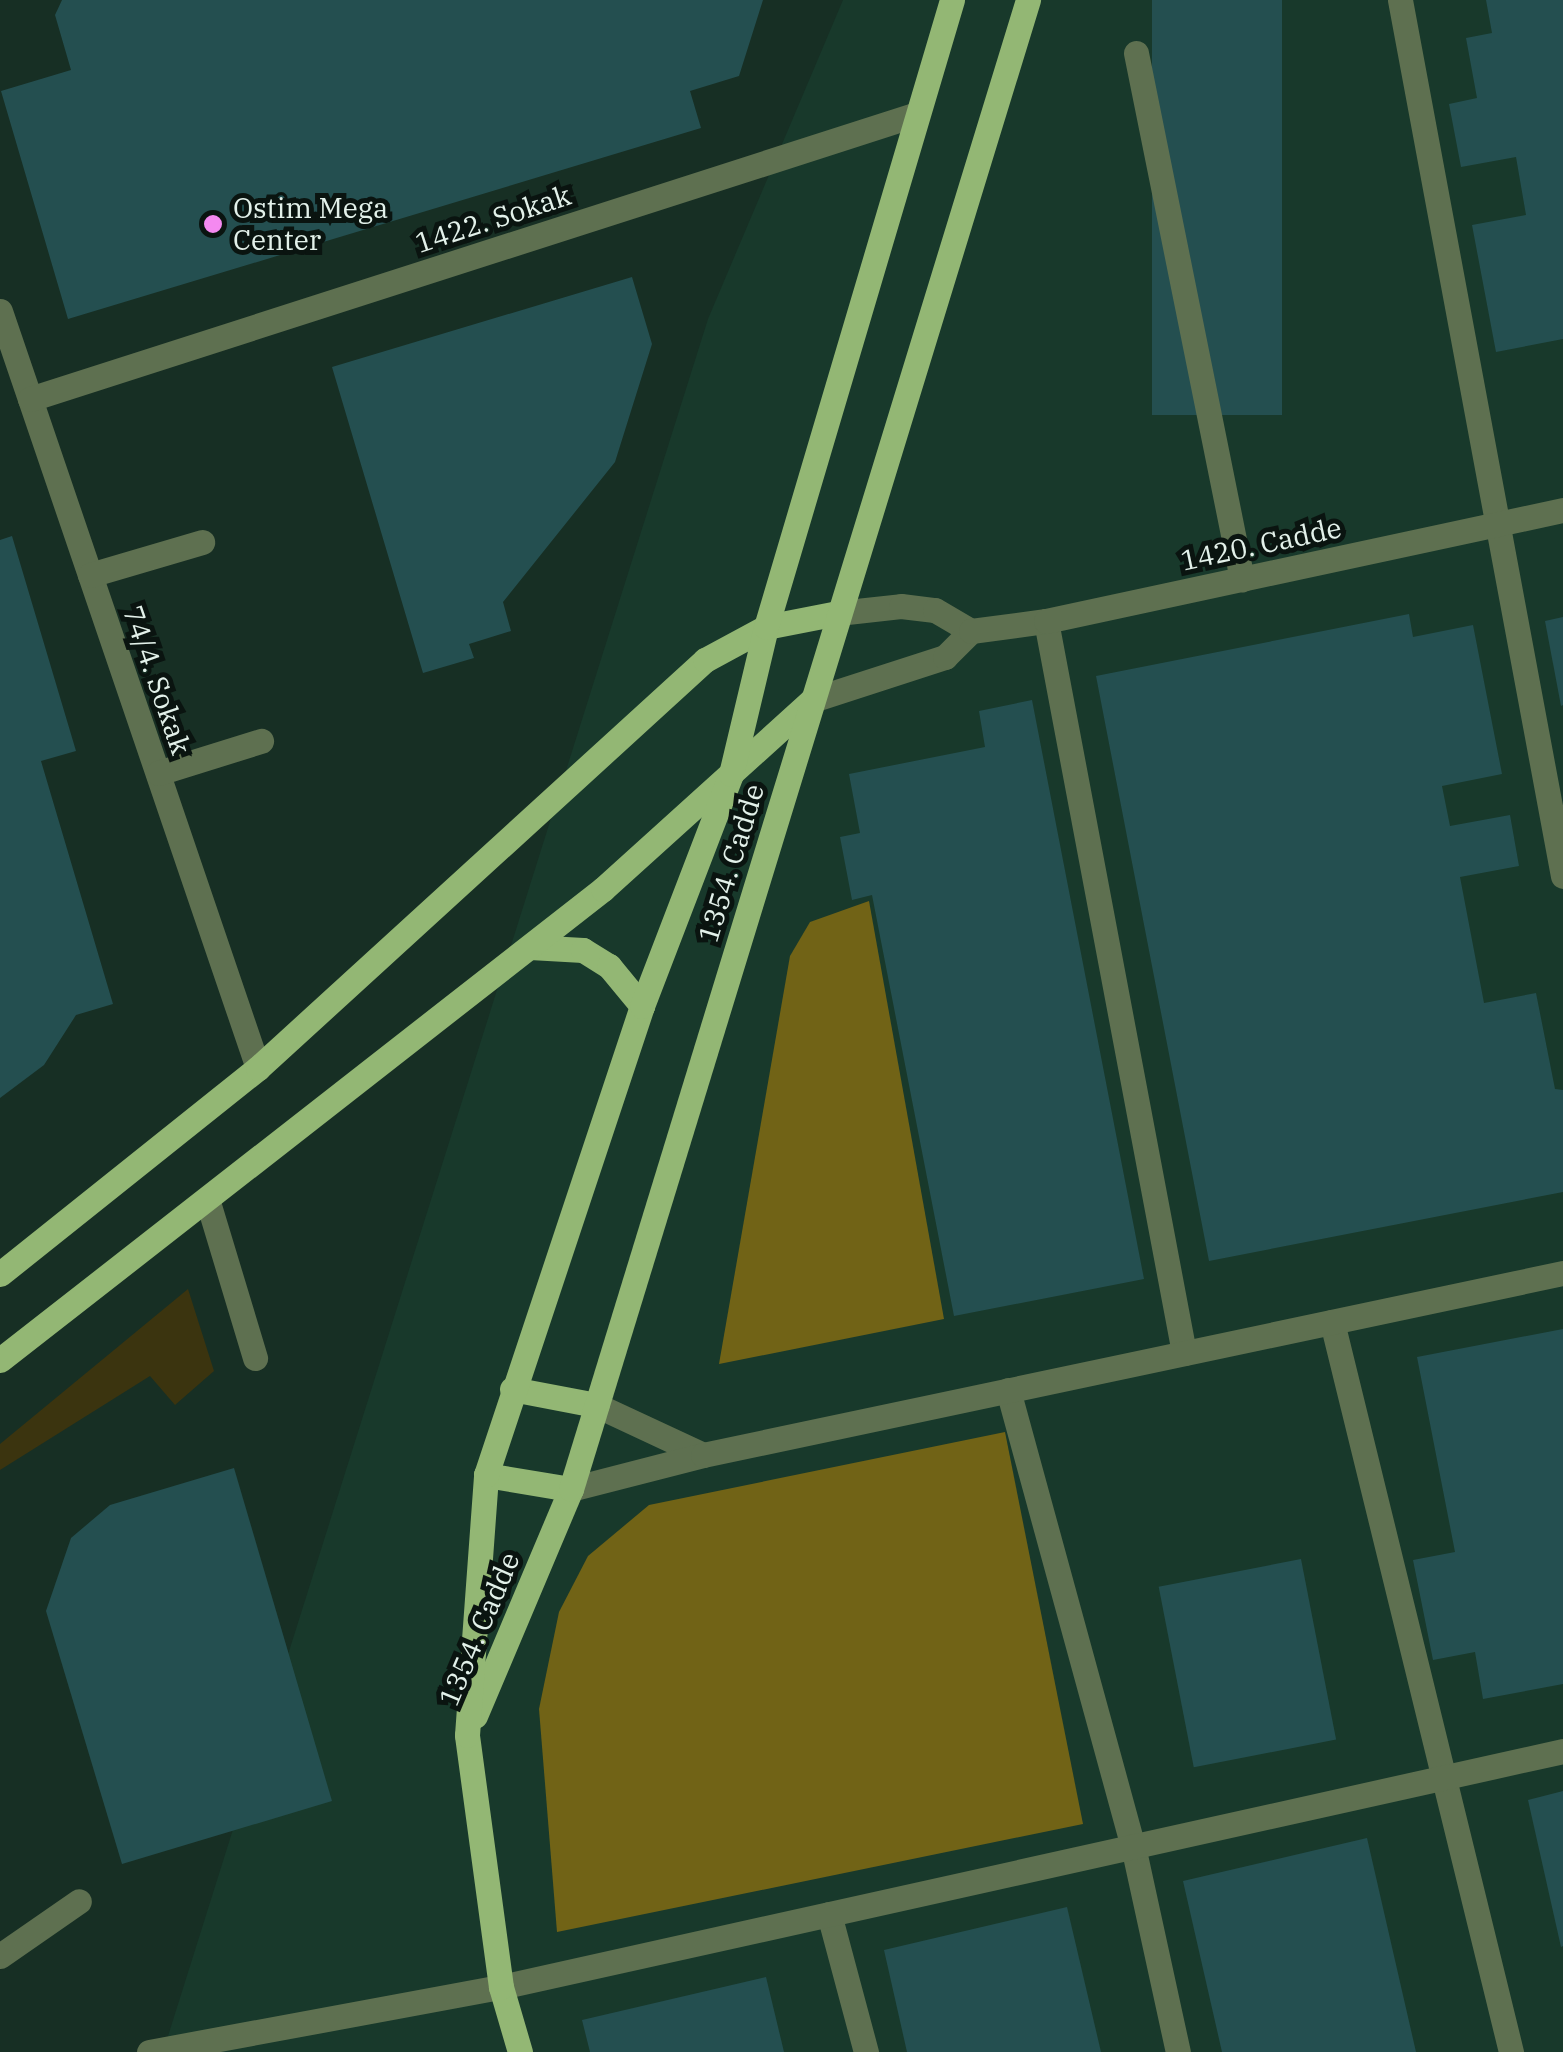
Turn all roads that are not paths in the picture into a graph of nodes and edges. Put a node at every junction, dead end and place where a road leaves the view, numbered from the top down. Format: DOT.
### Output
graph roads {
  1 [pos="952,0"];
  2 [pos="1028,0"];
  3 [pos="1400,0"];
  4 [pos="1136,53"];
  5 [pos="918,114"];
  6 [pos="0,311"];
  7 [pos="30,399"];
  8 [pos="1563,510"];
  9 [pos="1502,523"];
  10 [pos="202,542"];
  11 [pos="90,575"];
  12 [pos="1242,579"];
  13 [pos="838,612"];
  14 [pos="1046,621"];
  15 [pos="766,627"];
  16 [pos="971,631"];
  17 [pos="812,700"];
  18 [pos="261,741"];
  19 [pos="158,773"];
  20 [pos="731,774"];
  21 [pos="1562,870"];
  22 [pos="530,947"];
  23 [pos="642,1006"];
  24 [pos="258,1068"];
  25 [pos="208,1202"];
  26 [pos="1563,1273"];
  27 [pos="0,1274"];
  28 [pos="1332,1322"];
  29 [pos="1184,1353"];
  30 [pos="255,1358"];
  31 [pos="0,1360"];
  32 [pos="512,1390"];
  33 [pos="1008,1390"];
  34 [pos="596,1405"];
  35 [pos="703,1455"];
  36 [pos="486,1474"];
  37 [pos="570,1489"];
  38 [pos="467,1735"];
  39 [pos="1563,1751"];
  40 [pos="1439,1778"];
  41 [pos="1134,1846"];
  42 [pos="79,1901"];
  43 [pos="829,1914"];
  44 [pos="0,1956"];
  45 [pos="501,1988"];
  46 [pos="149,2052"];
  47 [pos="520,2052"];
  48 [pos="866,2052"];
  49 [pos="1178,2052"];
  50 [pos="1511,2052"];
  1 -- 5 [label="main road, 1354. Cadde"];
  2 -- 13 [label="main road, 1354. Cadde"];
  3 -- 9 [label="street"];
  4 -- 12 [label="street"];
  5 -- 7 [label="street, 1422. Sokak"];
  5 -- 15 [label="main road, 1354. Cadde"];
  6 -- 7 [label="street, 74/4. Sokak"];
  7 -- 11 [label="street, 74/4. Sokak"];
  8 -- 9 [label="street, 1420. Cadde"];
  9 -- 12 [label="street, 1420. Cadde"];
  9 -- 21 [label="street"];
  10 -- 11 [label="street"];
  11 -- 19 [label="street, 74/4. Sokak"];
  12 -- 14 [label="street, 1420. Cadde"];
  13 -- 15 [label="main road"];
  13 -- 16 [label="street"];
  13 -- 17 [label="main road, 1354. Cadde"];
  14 -- 16 [label="street, 1420. Cadde"];
  14 -- 29 [label="street"];
  15 -- 20 [label="main road, 1354. Cadde"];
  15 -- 24 [label="main road"];
  16 -- 17 [label="street"];
  17 -- 20 [label="main road"];
  17 -- 34 [label="main road, 1354. Cadde"];
  18 -- 19 [label="street"];
  19 -- 24 [label="street, 74/4. Sokak"];
  20 -- 22 [label="main road"];
  20 -- 23 [label="main road, 1354. Cadde"];
  22 -- 23 [label="main road"];
  22 -- 25 [label="main road"];
  23 -- 32 [label="main road, 1354. Cadde"];
  24 -- 27 [label="main road"];
  25 -- 30 [label="street"];
  25 -- 31 [label="main road"];
  26 -- 28 [label="street"];
  28 -- 29 [label="street"];
  28 -- 40 [label="street"];
  29 -- 33 [label="street"];
  32 -- 34 [label="main road"];
  32 -- 36 [label="main road, 1354. Cadde"];
  33 -- 35 [label="street"];
  33 -- 41 [label="street"];
  34 -- 35 [label="street"];
  34 -- 37 [label="main road, 1354. Cadde"];
  35 -- 37 [label="street"];
  36 -- 37 [label="main road"];
  36 -- 38 [label="main road, 1354. Cadde"];
  37 -- 38 [label="main road, 1354. Cadde"];
  38 -- 45 [label="main road, 1354. Cadde"];
  39 -- 40 [label="street"];
  40 -- 41 [label="street"];
  40 -- 50 [label="street"];
  41 -- 43 [label="street"];
  41 -- 49 [label="street"];
  42 -- 44 [label="street"];
  43 -- 45 [label="street"];
  43 -- 48 [label="street"];
  45 -- 46 [label="street"];
  45 -- 47 [label="main road, 1354. Cadde"];
}
